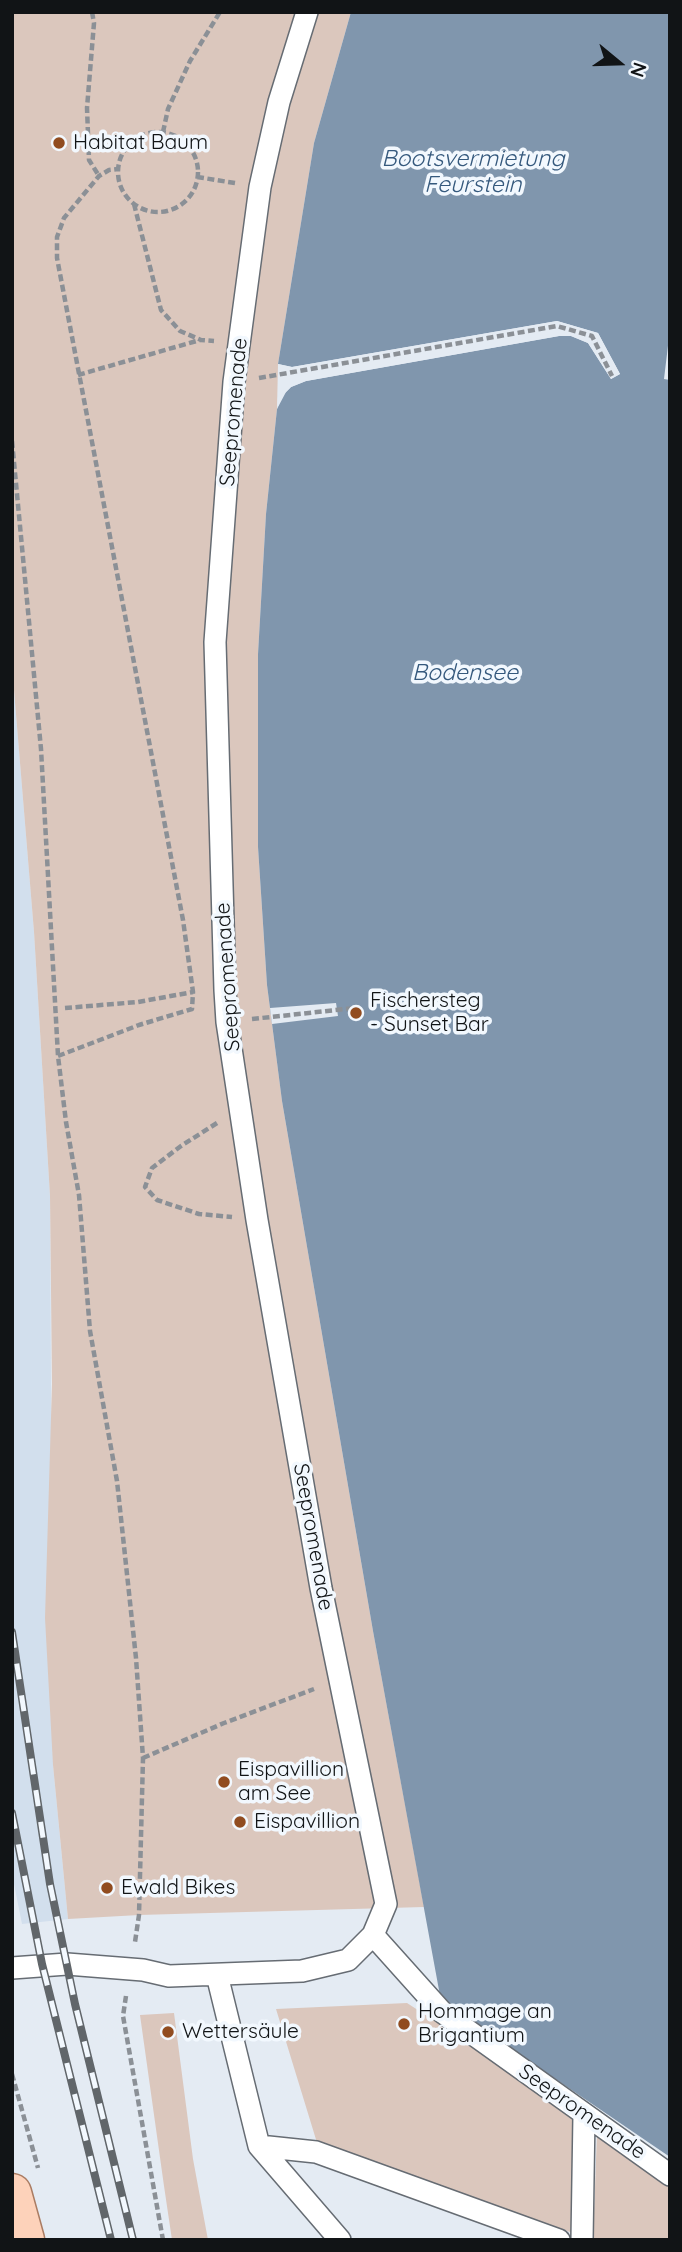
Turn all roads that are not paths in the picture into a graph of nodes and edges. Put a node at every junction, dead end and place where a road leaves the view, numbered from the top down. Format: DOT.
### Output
graph roads {
  1 [pos="307,12"];
  2 [pos="373,1935"];
  3 [pos="12,1968"];
  4 [pos="217,1975"];
  5 [pos="584,2115"];
  6 [pos="259,2146"];
  7 [pos="670,2175"];
  8 [pos="26,2182"];
  9 [pos="342,2239"];
  10 [pos="24,2240"];
  11 [pos="559,2240"];
  12 [pos="582,2240"];
  1 -- 2 [label="street, Seepromenade"];
  2 -- 4 [label="street, Seepromenade"];
  2 -- 5 [label="street, Seepromenade"];
  3 -- 4 [label="street, Seepromenade"];
  4 -- 6 [label="street"];
  5 -- 7 [label="street, Seepromenade"];
  5 -- 12 [label="street"];
  6 -- 9 [label="street"];
  6 -- 11 [label="street"];
  8 -- 10 [label="main road"];
}
